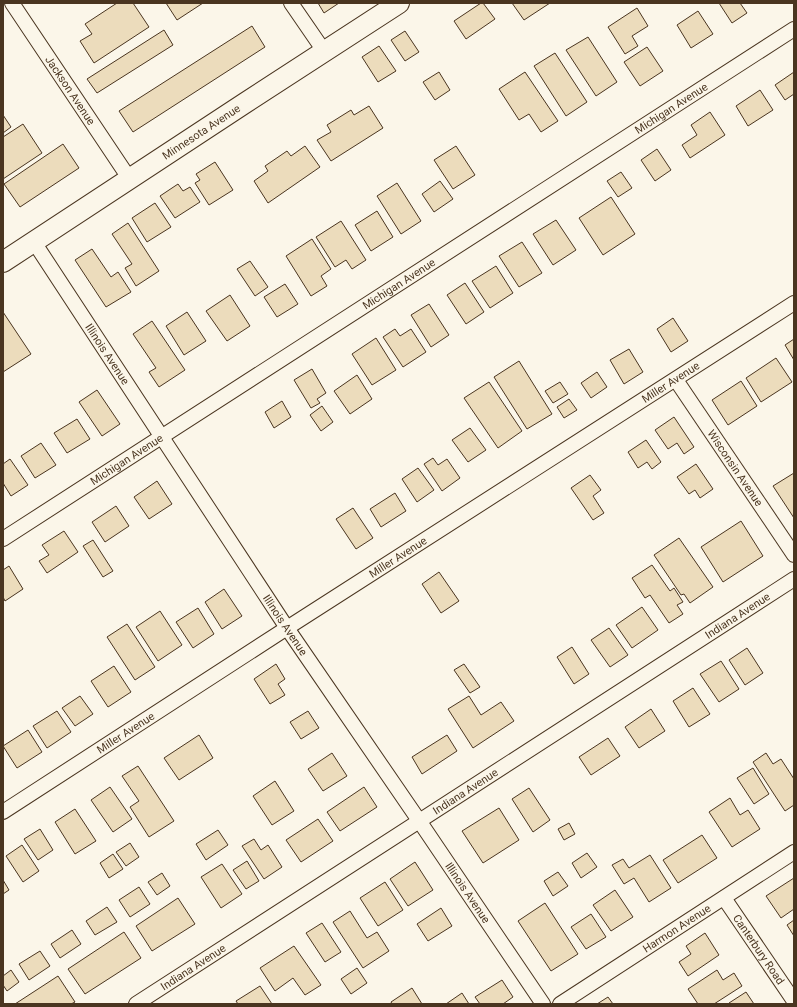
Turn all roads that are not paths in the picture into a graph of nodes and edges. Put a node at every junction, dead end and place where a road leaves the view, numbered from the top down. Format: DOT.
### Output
graph roads {
  1 [pos="12,3"];
  2 [pos="291,3"];
  3 [pos="399,3"];
  4 [pos="794,29"];
  5 [pos="324,51"];
  6 [pos="129,178"];
  7 [pos="34,242"];
  8 [pos="3,262"];
  9 [pos="794,303"];
  10 [pos="676,380"];
  11 [pos="162,437"];
  12 [pos="3,538"];
  13 [pos="794,555"];
  14 [pos="794,580"];
  15 [pos="287,628"];
  16 [pos="3,812"];
  17 [pos="420,822"];
  18 [pos="794,852"];
  19 [pos="724,898"];
  20 [pos="794,1002"];
  21 [pos="136,1004"];
  22 [pos="542,1004"];
  23 [pos="560,1004"];
  1 -- 6 [label="street, Jackson Avenue"];
  2 -- 5 [label="street"];
  3 -- 5 [label="street, Minnesota Avenue"];
  4 -- 11 [label="street, Michigan Avenue"];
  5 -- 6 [label="street, Minnesota Avenue"];
  6 -- 7 [label="street, Minnesota Avenue"];
  7 -- 8 [label="street, Minnesota Avenue"];
  7 -- 11 [label="street, Illinois Avenue"];
  9 -- 10 [label="street, Miller Avenue"];
  10 -- 13 [label="street, Wisconsin Avenue"];
  10 -- 15 [label="street, Miller Avenue"];
  11 -- 12 [label="street, Michigan Avenue"];
  11 -- 15 [label="street, Illinois Avenue"];
  14 -- 17 [label="street, Indiana Avenue"];
  15 -- 16 [label="street, Miller Avenue"];
  15 -- 17 [label="street, Illinois Avenue"];
  17 -- 21 [label="street, Indiana Avenue"];
  17 -- 22 [label="street, Illinois Avenue"];
  18 -- 19 [label="street, Harmon Avenue"];
  19 -- 20 [label="street, Canterbury Road"];
  19 -- 23 [label="street, Harmon Avenue"];
}
